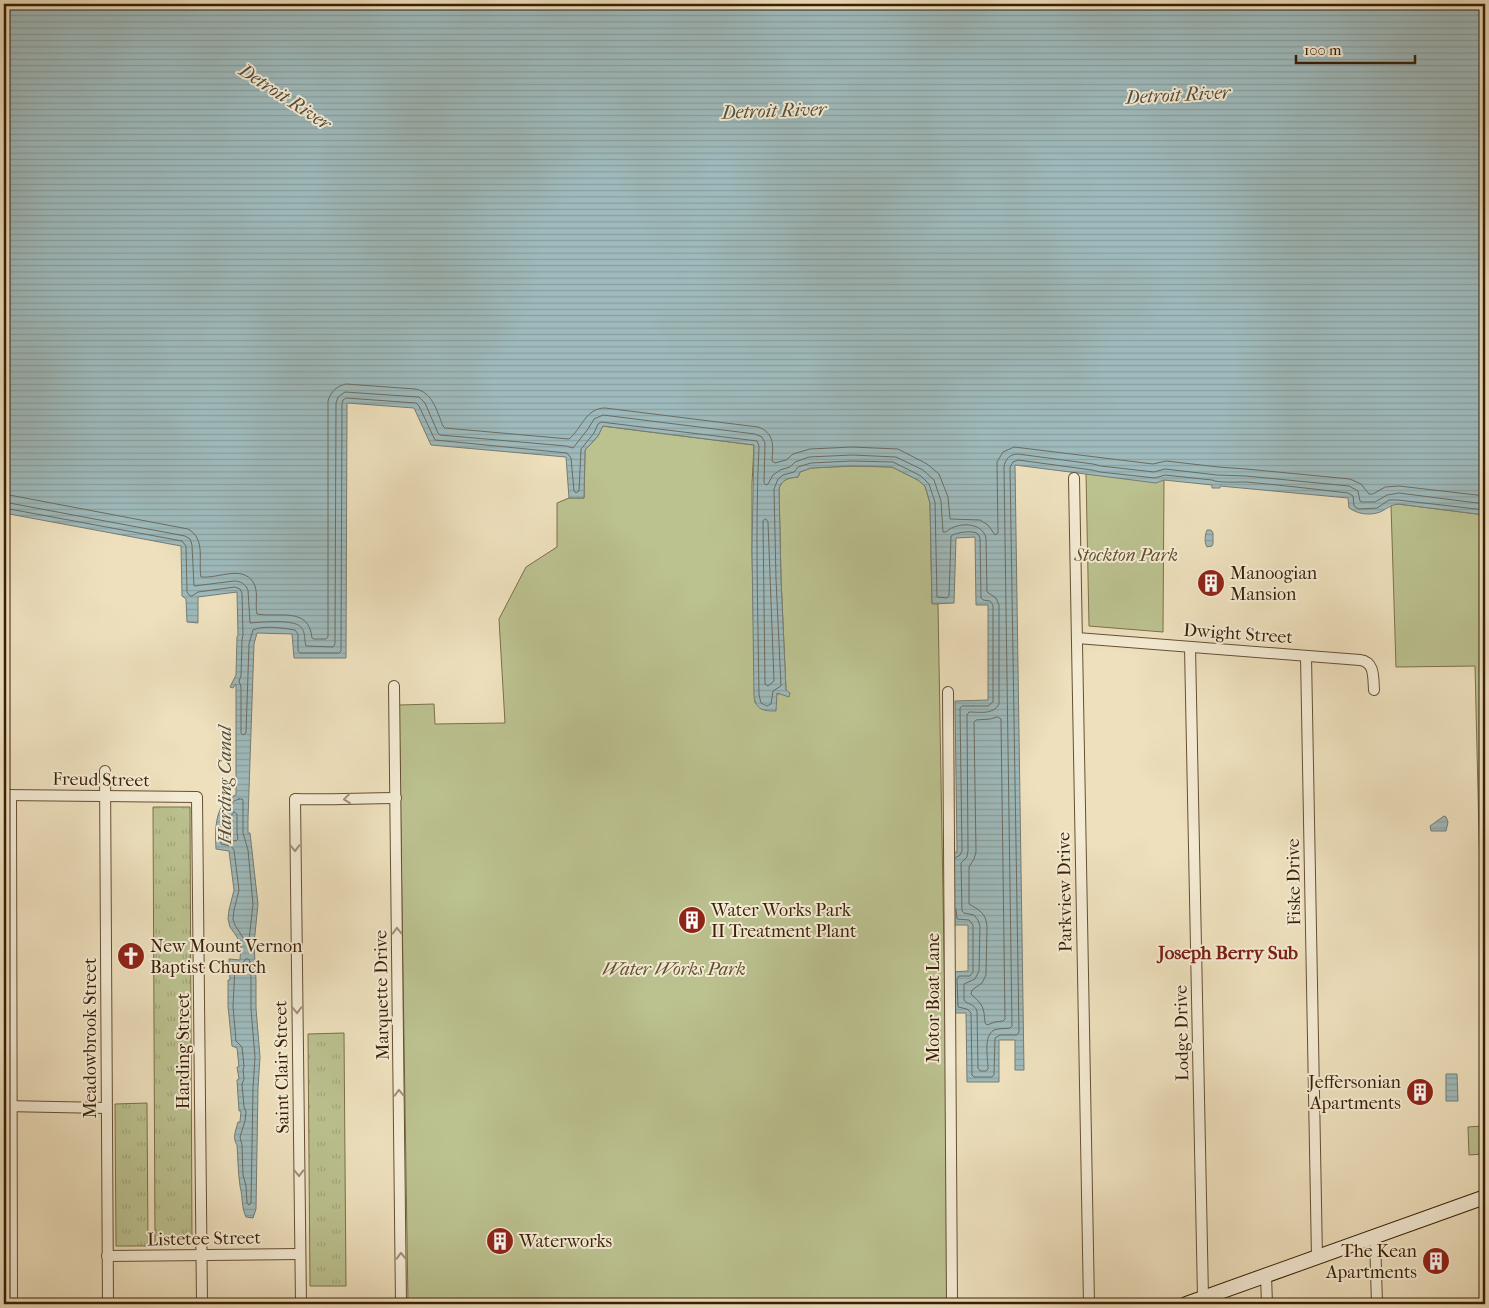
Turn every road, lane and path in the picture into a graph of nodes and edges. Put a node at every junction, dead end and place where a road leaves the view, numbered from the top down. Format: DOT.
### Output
graph roads {
  1 [pos="1074,478"];
  2 [pos="1077,638"];
  3 [pos="1190,647"];
  4 [pos="1306,656"];
  5 [pos="394,686"];
  6 [pos="1374,690"];
  7 [pos="948,692"];
  8 [pos="105,771"];
  9 [pos="7,795"];
  10 [pos="105,796"];
  11 [pos="197,797"];
  12 [pos="396,798"];
  13 [pos="7,1106"];
  14 [pos="106,1108"];
  15 [pos="1485,1197"];
  16 [pos="1375,1238"];
  17 [pos="300,1254"];
  18 [pos="107,1256"];
  19 [pos="201,1256"];
  20 [pos="1317,1258"];
  21 [pos="1266,1276"];
  22 [pos="1203,1298"];
  23 [pos="12,1304"];
  24 [pos="108,1304"];
  25 [pos="202,1304"];
  26 [pos="301,1304"];
  27 [pos="401,1304"];
  28 [pos="952,1304"];
  29 [pos="1089,1304"];
  30 [pos="1186,1304"];
  31 [pos="1267,1304"];
  32 [pos="1377,1304"];
  1 -- 2 [label="street, Parkview Drive"];
  2 -- 3 [label="street, Dwight Street"];
  2 -- 29 [label="street, Parkview Drive"];
  3 -- 4 [label="street, Dwight Street"];
  3 -- 22 [label="street, Lodge Drive"];
  4 -- 6 [label="street, Dwight Street"];
  4 -- 20 [label="street, Fiske Drive"];
  5 -- 12 [label="street, Marquette Drive"];
  7 -- 28 [label="street, Motor Boat Lane"];
  8 -- 10 [label="street, Meadowbrook Street"];
  9 -- 10 [label="street, Freud Street"];
  9 -- 13 [label="street"];
  10 -- 11 [label="street, Freud Street"];
  10 -- 14 [label="street, Meadowbrook Street"];
  11 -- 19 [label="street, Harding Street"];
  12 -- 17 [label="street, Saint Clair Street, one-way"];
  27 -- 12 [label="street, Marquette Drive, one-way"];
  13 -- 14 [label="street"];
  13 -- 23 [label="street"];
  14 -- 18 [label="street, Meadowbrook Street"];
  15 -- 16 [label="main road"];
  16 -- 20 [label="main road"];
  16 -- 32 [label="street"];
  17 -- 19 [label="street, Listetee Street"];
  17 -- 26 [label="street, Saint Clair Street"];
  18 -- 19 [label="street, Listetee Street"];
  18 -- 24 [label="street, Meadowbrook Street"];
  19 -- 25 [label="street, Harding Street"];
  20 -- 21 [label="main road"];
  21 -- 22 [label="main road"];
  21 -- 31 [label="street"];
  22 -- 30 [label="main road"];
}
